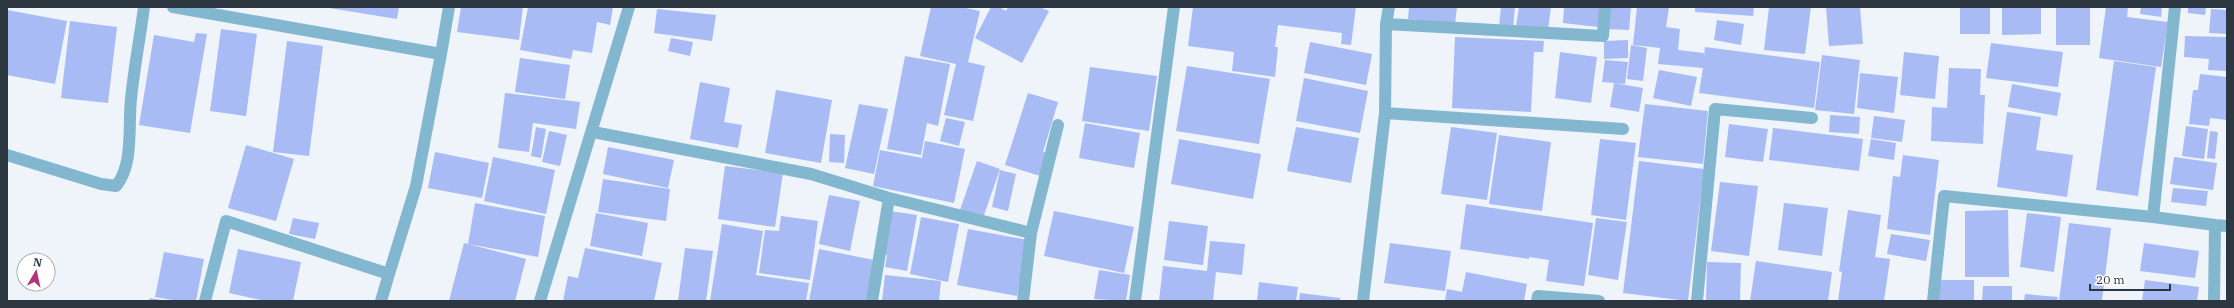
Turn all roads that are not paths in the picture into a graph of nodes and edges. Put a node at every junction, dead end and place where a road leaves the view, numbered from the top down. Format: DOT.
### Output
graph roads {
  1 [pos="144,7"];
  2 [pos="173,7"];
  3 [pos="449,7"];
  4 [pos="629,7"];
  5 [pos="1174,7"];
  6 [pos="1389,7"];
  7 [pos="1605,7"];
  8 [pos="2175,7"];
  9 [pos="1386,24"];
  10 [pos="441,54"];
  11 [pos="1385,113"];
  12 [pos="1812,118"];
  13 [pos="1058,125"];
  14 [pos="1623,129"];
  15 [pos="593,132"];
  16 [pos="7,154"];
  17 [pos="889,198"];
  18 [pos="2153,217"];
  19 [pos="2221,225"];
  20 [pos="1032,233"];
  21 [pos="389,274"];
  22 [pos="205,301"];
  23 [pos="381,301"];
  24 [pos="540,301"];
  25 [pos="872,301"];
  26 [pos="1022,301"];
  27 [pos="1135,301"];
  28 [pos="1363,301"];
  29 [pos="1537,301"];
  30 [pos="1598,301"];
  31 [pos="1697,301"];
  32 [pos="1933,301"];
  33 [pos="2214,301"];
  1 -- 16 [label="street"];
  2 -- 10 [label="street"];
  3 -- 10 [label="street"];
  4 -- 15 [label="street"];
  5 -- 27 [label="street"];
  6 -- 9 [label="street"];
  7 -- 9 [label="street"];
  8 -- 18 [label="street"];
  9 -- 11 [label="street"];
  10 -- 21 [label="street"];
  11 -- 14 [label="street"];
  11 -- 28 [label="street"];
  12 -- 31 [label="street"];
  13 -- 20 [label="street"];
  15 -- 17 [label="street"];
  15 -- 24 [label="street"];
  17 -- 20 [label="street"];
  17 -- 25 [label="street"];
  18 -- 19 [label="street"];
  18 -- 32 [label="street"];
  19 -- 33 [label="street"];
  20 -- 26 [label="street"];
  21 -- 22 [label="street"];
  21 -- 23 [label="street"];
  29 -- 30 [label="street"];
}
